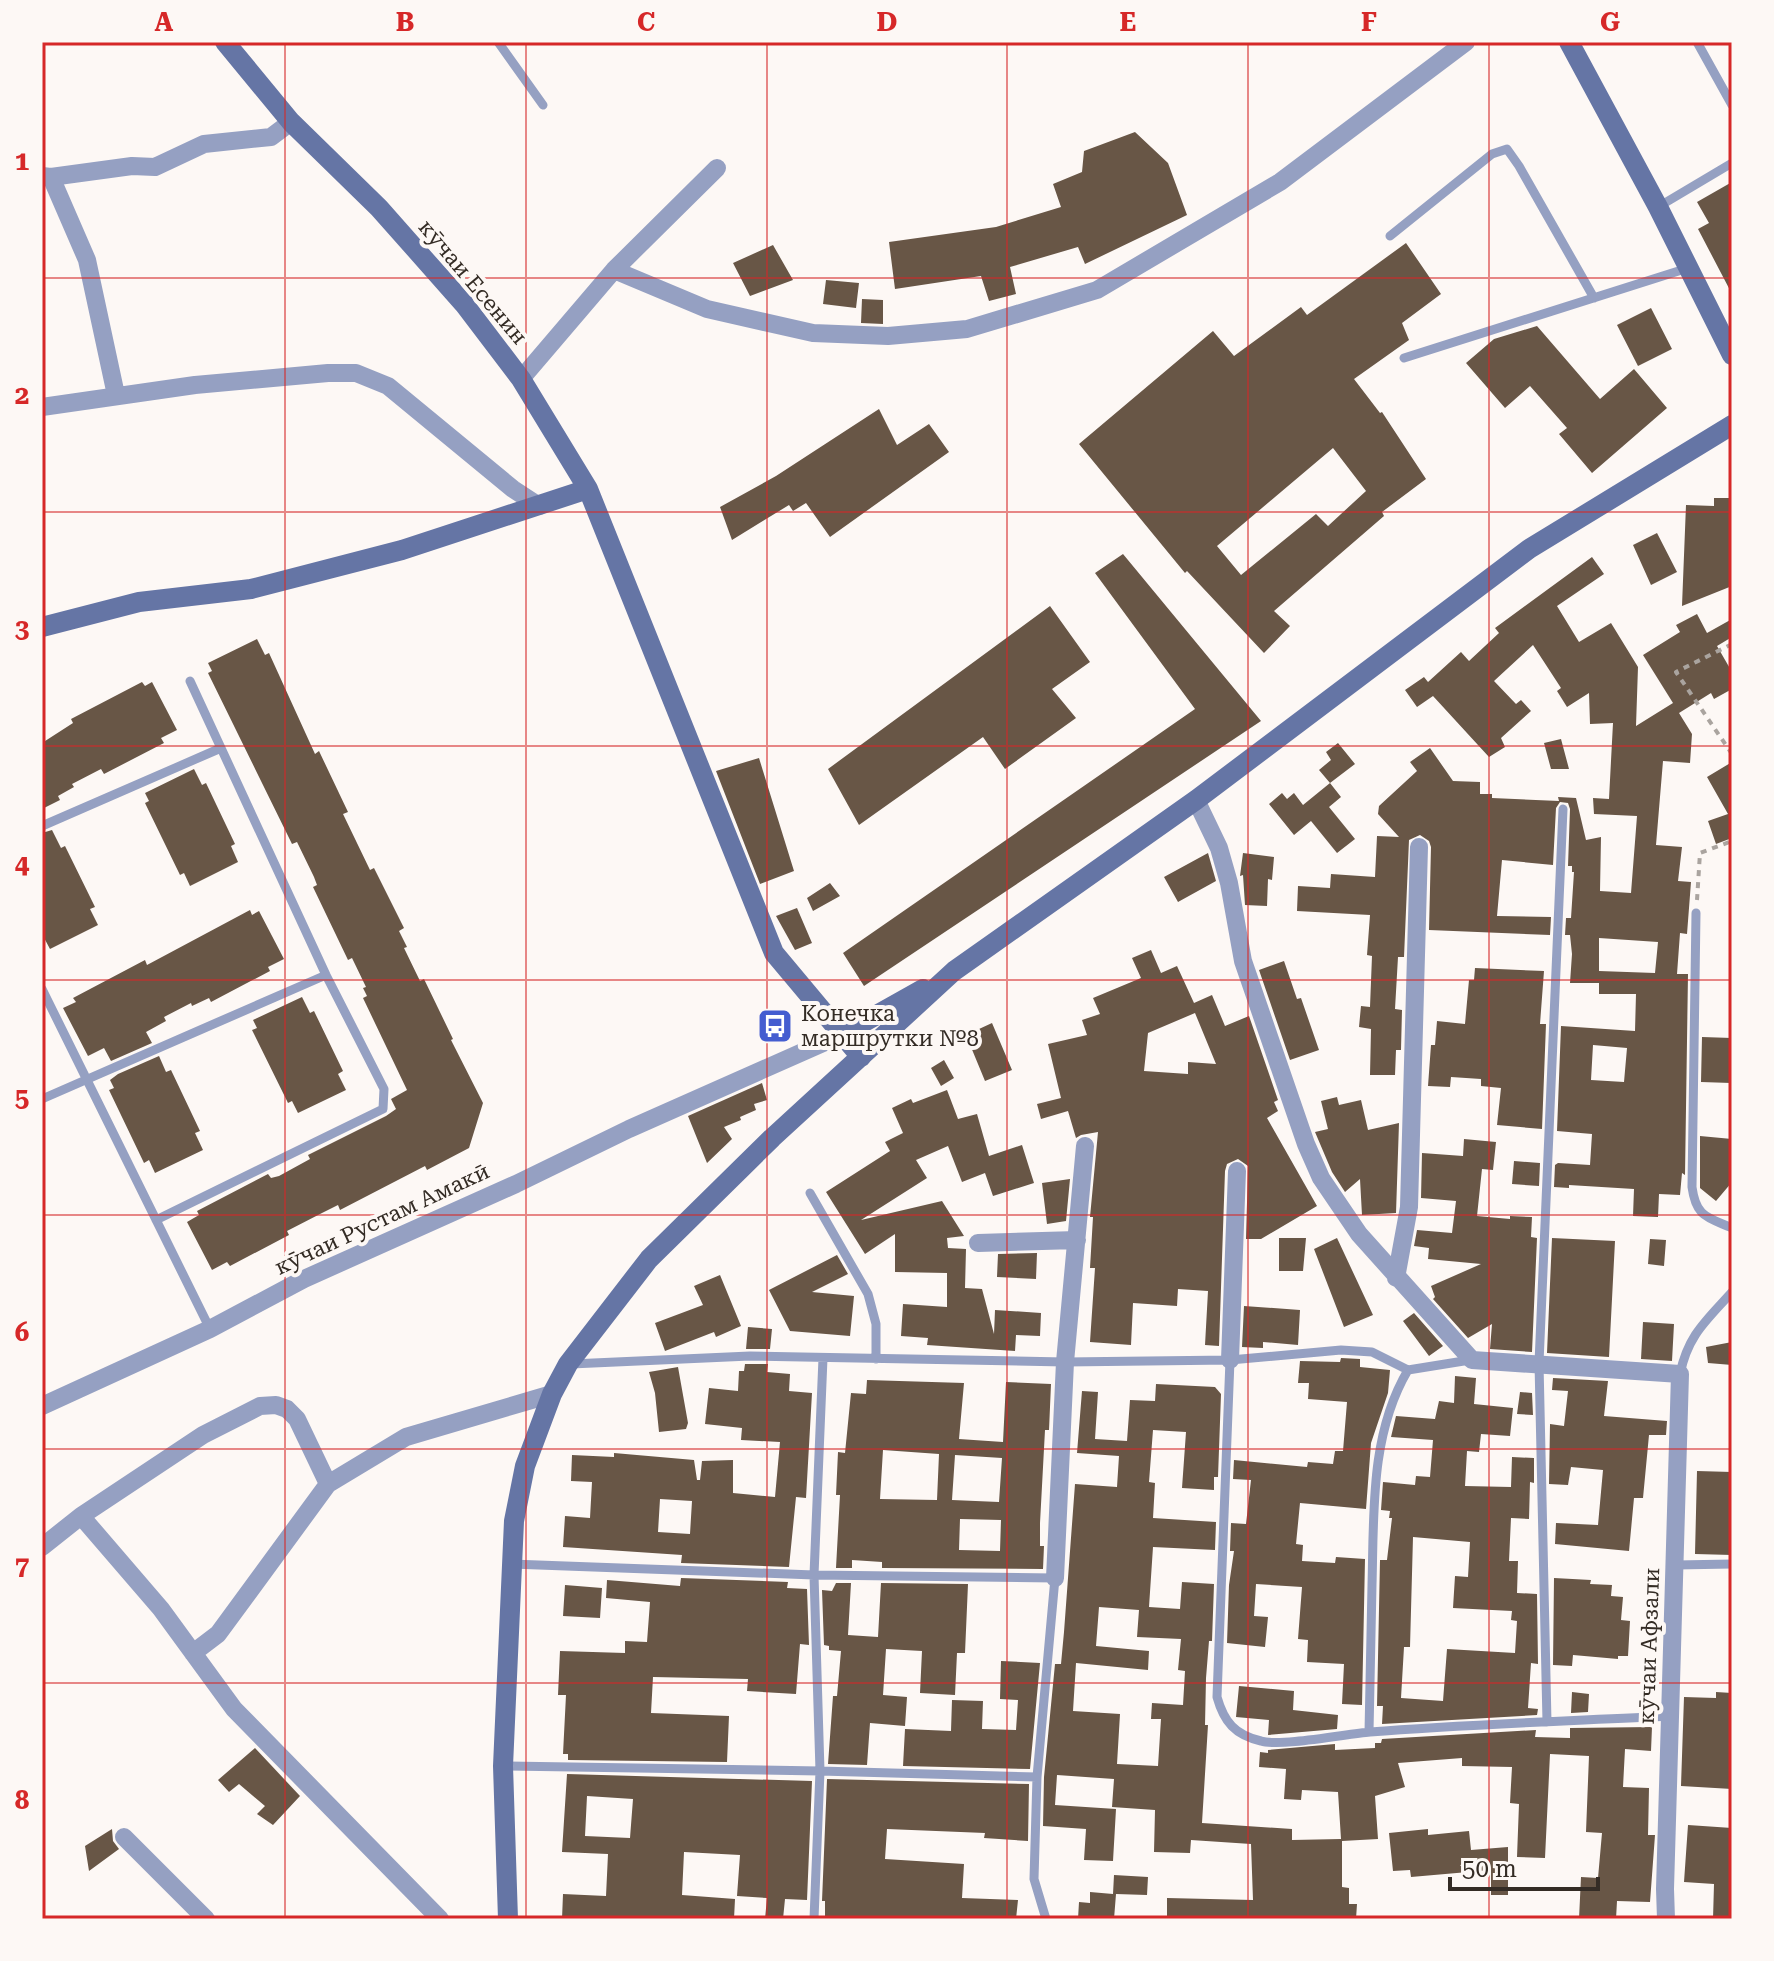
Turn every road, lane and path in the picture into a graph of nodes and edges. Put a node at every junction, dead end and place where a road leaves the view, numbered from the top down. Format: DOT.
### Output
graph roads {
  1 [pos="225,42"];
  2 [pos="498,42"];
  3 [pos="1466,42"];
  4 [pos="1569,42"];
  5 [pos="1697,42"];
  6 [pos="543,105"];
  7 [pos="1732,105"];
  8 [pos="291,122"];
  9 [pos="1732,163"];
  10 [pos="717,168"];
  11 [pos="46,177"];
  12 [pos="1658,207"];
  13 [pos="1390,236"];
  14 [pos="1688,268"];
  15 [pos="614,270"];
  16 [pos="1594,298"];
  17 [pos="1732,355"];
  18 [pos="1404,358"];
  19 [pos="521,379"];
  20 [pos="116,395"];
  21 [pos="42,407"];
  22 [pos="1732,425"];
  23 [pos="588,489"];
  24 [pos="539,506"];
  25 [pos="42,627"];
  26 [pos="1732,644"];
  27 [pos="190,681"];
  28 [pos="221,748"];
  29 [pos="1732,754"];
  30 [pos="1196,800"];
  31 [pos="1563,809"];
  32 [pos="42,826"];
  33 [pos="1732,841"];
  34 [pos="1419,847"];
  35 [pos="1696,913"];
  36 [pos="954,971"];
  37 [pos="326,975"];
  38 [pos="42,989"];
  39 [pos="841,1035"];
  40 [pos="861,1057"];
  41 [pos="87,1080"];
  42 [pos="42,1099"];
  43 [pos="1085,1146"];
  44 [pos="1237,1171"];
  45 [pos="810,1193"];
  46 [pos="156,1220"];
  47 [pos="1732,1228"];
  48 [pos="1077,1240"];
  49 [pos="978,1243"];
  50 [pos="1396,1278"];
  51 [pos="1732,1292"];
  52 [pos="210,1329"];
  53 [pos="823,1358"];
  54 [pos="876,1359"];
  55 [pos="1230,1360"];
  56 [pos="1472,1360"];
  57 [pos="1065,1362"];
  58 [pos="1539,1363"];
  59 [pos="568,1364"];
  60 [pos="1408,1370"];
  61 [pos="1680,1374"];
  62 [pos="552,1394"];
  63 [pos="42,1406"];
  64 [pos="328,1484"];
  65 [pos="81,1516"];
  66 [pos="42,1547"];
  67 [pos="511,1564"];
  68 [pos="1732,1564"];
  69 [pos="1676,1565"];
  70 [pos="814,1575"];
  71 [pos="1055,1578"];
  72 [pos="193,1653"];
  73 [pos="1671,1716"];
  74 [pos="1547,1722"];
  75 [pos="1369,1732"];
  76 [pos="503,1766"];
  77 [pos="820,1771"];
  78 [pos="1037,1777"];
  79 [pos="124,1837"];
  80 [pos="206,1919"];
  81 [pos="440,1919"];
  82 [pos="508,1919"];
  83 [pos="814,1919"];
  84 [pos="1046,1919"];
  85 [pos="1666,1919"];
  1 -- 8 [label="street, кӯчаи Есенин"];
  2 -- 6 [label="lane"];
  3 -- 15 [label="street"];
  4 -- 12 [label="street"];
  5 -- 7 [label="lane"];
  8 -- 11 [label="street"];
  8 -- 19 [label="street, кӯчаи Есенин"];
  9 -- 12 [label="lane"];
  10 -- 15 [label="street"];
  11 -- 20 [label="street"];
  12 -- 14 [label="street"];
  13 -- 16 [label="lane"];
  14 -- 16 [label="lane"];
  14 -- 17 [label="street"];
  15 -- 19 [label="street"];
  16 -- 18 [label="lane"];
  19 -- 23 [label="street, кӯчаи Есенин"];
  20 -- 21 [label="street"];
  20 -- 24 [label="street"];
  22 -- 30 [label="street"];
  23 -- 24 [label="street"];
  23 -- 39 [label="street, кӯчаи Есенин"];
  24 -- 25 [label="street"];
  26 -- 29 [label="path"];
  27 -- 28 [label="lane"];
  28 -- 32 [label="lane"];
  28 -- 37 [label="lane"];
  30 -- 36 [label="street"];
  30 -- 50 [label="street"];
  31 -- 58 [label="lane"];
  33 -- 35 [label="path"];
  34 -- 50 [label="street"];
  35 -- 47 [label="lane"];
  36 -- 39 [label="street"];
  36 -- 40 [label="street"];
  37 -- 41 [label="lane"];
  37 -- 46 [label="lane"];
  38 -- 41 [label="lane"];
  39 -- 40 [label="street, кӯчаи Есенин"];
  39 -- 52 [label="street, кӯчаи Рустам Амакӣ"];
  40 -- 59 [label="street"];
  41 -- 42 [label="lane"];
  41 -- 46 [label="lane"];
  43 -- 48 [label="street"];
  44 -- 55 [label="street"];
  45 -- 54 [label="lane"];
  46 -- 52 [label="lane"];
  48 -- 49 [label="street"];
  48 -- 57 [label="street"];
  50 -- 56 [label="street"];
  51 -- 61 [label="lane"];
  52 -- 63 [label="street, кӯчаи Рустам Амакӣ"];
  53 -- 54 [label="lane"];
  53 -- 59 [label="lane"];
  53 -- 70 [label="lane"];
  54 -- 57 [label="lane"];
  55 -- 57 [label="lane"];
  55 -- 60 [label="lane"];
  55 -- 75 [label="lane"];
  56 -- 58 [label="street"];
  56 -- 60 [label="lane"];
  57 -- 71 [label="street"];
  58 -- 61 [label="street"];
  58 -- 74 [label="lane"];
  59 -- 62 [label="street"];
  60 -- 75 [label="lane"];
  61 -- 69 [label="street, кӯчаи Афзали"];
  62 -- 64 [label="street"];
  62 -- 67 [label="street"];
  64 -- 65 [label="street"];
  64 -- 72 [label="street"];
  65 -- 66 [label="street"];
  65 -- 72 [label="street"];
  67 -- 70 [label="lane"];
  67 -- 76 [label="street"];
  68 -- 69 [label="lane"];
  69 -- 73 [label="street, кӯчаи Афзали"];
  70 -- 71 [label="lane"];
  70 -- 77 [label="lane"];
  71 -- 78 [label="lane"];
  72 -- 81 [label="street"];
  73 -- 74 [label="lane"];
  73 -- 85 [label="street, кӯчаи Афзали"];
  74 -- 75 [label="lane"];
  76 -- 77 [label="lane"];
  76 -- 82 [label="street"];
  77 -- 78 [label="lane"];
  77 -- 83 [label="lane"];
  78 -- 84 [label="lane"];
  79 -- 80 [label="street"];
}
